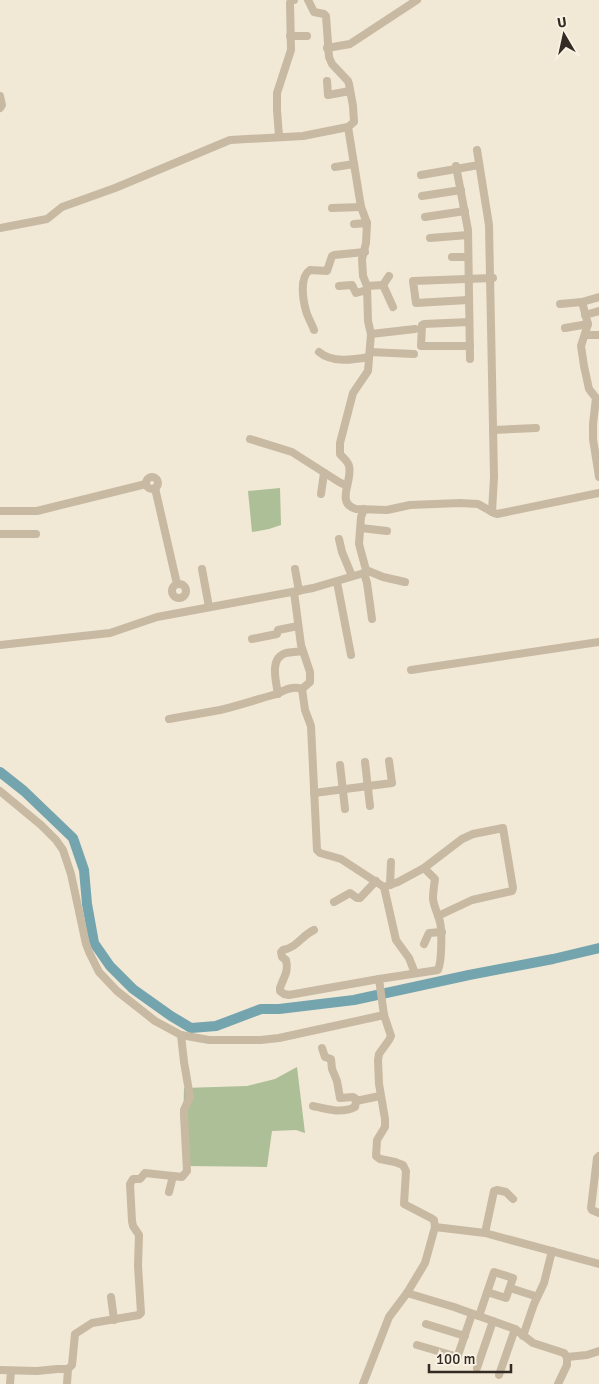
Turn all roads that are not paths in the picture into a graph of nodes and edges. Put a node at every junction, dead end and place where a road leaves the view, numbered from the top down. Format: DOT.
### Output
graph roads {
  1 [pos="294,0"];
  2 [pos="308,0"];
  3 [pos="417,0"];
  4 [pos="290,36"];
  5 [pos="307,36"];
  6 [pos="327,48"];
  7 [pos="327,81"];
  8 [pos="350,91"];
  9 [pos="0,96"];
  10 [pos="0,108"];
  11 [pos="348,127"];
  12 [pos="279,136"];
  13 [pos="477,150"];
  14 [pos="354,164"];
  15 [pos="479,165"];
  16 [pos="335,167"];
  17 [pos="456,167"];
  18 [pos="421,175"];
  19 [pos="461,190"];
  20 [pos="422,196"];
  21 [pos="361,206"];
  22 [pos="332,208"];
  23 [pos="465,211"];
  24 [pos="425,217"];
  25 [pos="367,223"];
  26 [pos="354,224"];
  27 [pos="0,228"];
  28 [pos="468,235"];
  29 [pos="430,238"];
  30 [pos="365,252"];
  31 [pos="452,257"];
  32 [pos="467,257"];
  33 [pos="389,276"];
  34 [pos="492,278"];
  35 [pos="468,279"];
  36 [pos="382,285"];
  37 [pos="339,286"];
  38 [pos="367,288"];
  39 [pos="599,297"];
  40 [pos="468,300"];
  41 [pos="582,302"];
  42 [pos="560,304"];
  43 [pos="392,308"];
  44 [pos="599,310"];
  45 [pos="585,315"];
  46 [pos="469,322"];
  47 [pos="588,324"];
  48 [pos="415,328"];
  49 [pos="565,328"];
  50 [pos="314,330"];
  51 [pos="371,334"];
  52 [pos="585,335"];
  53 [pos="599,335"];
  54 [pos="470,346"];
  55 [pos="319,352"];
  56 [pos="414,354"];
  57 [pos="369,355"];
  58 [pos="470,359"];
  59 [pos="536,428"];
  60 [pos="493,430"];
  61 [pos="250,439"];
  62 [pos="324,472"];
  63 [pos="599,477"];
  64 [pos="347,486"];
  65 [pos="599,493"];
  66 [pos="321,494"];
  67 [pos="364,509"];
  68 [pos="0,511"];
  69 [pos="492,512"];
  70 [pos="361,528"];
  71 [pos="387,531"];
  72 [pos="0,534"];
  73 [pos="36,534"];
  74 [pos="339,539"];
  75 [pos="202,569"];
  76 [pos="295,569"];
  77 [pos="365,571"];
  78 [pos="352,576"];
  79 [pos="337,582"];
  80 [pos="405,582"];
  81 [pos="296,592"];
  82 [pos="209,607"];
  83 [pos="185,612"];
  84 [pos="372,619"];
  85 [pos="298,626"];
  86 [pos="252,638"];
  87 [pos="599,642"];
  88 [pos="0,646"];
  89 [pos="302,651"];
  90 [pos="351,655"];
  91 [pos="410,670"];
  92 [pos="302,689"];
  93 [pos="278,694"];
  94 [pos="170,719"];
  95 [pos="389,761"];
  96 [pos="364,762"];
  97 [pos="340,765"];
  98 [pos="315,766"];
  99 [pos="368,786"];
  100 [pos="343,790"];
  101 [pos="0,791"];
  102 [pos="316,793"];
  103 [pos="370,806"];
  104 [pos="345,809"];
  105 [pos="320,813"];
  106 [pos="391,862"];
  107 [pos="424,868"];
  108 [pos="376,881"];
  109 [pos="387,886"];
  110 [pos="334,902"];
  111 [pos="438,916"];
  112 [pos="314,930"];
  113 [pos="442,932"];
  114 [pos="424,944"];
  115 [pos="415,973"];
  116 [pos="380,983"];
  117 [pos="384,1015"];
  118 [pos="181,1035"];
  119 [pos="322,1048"];
  120 [pos="380,1096"];
  121 [pos="356,1101"];
  122 [pos="312,1106"];
  123 [pos="599,1156"];
  124 [pos="173,1176"];
  125 [pos="168,1192"];
  126 [pos="513,1199"];
  127 [pos="599,1213"];
  128 [pos="435,1227"];
  129 [pos="484,1233"];
  130 [pos="552,1251"];
  131 [pos="599,1264"];
  132 [pos="510,1288"];
  133 [pos="487,1292"];
  134 [pos="407,1293"];
  135 [pos="535,1296"];
  136 [pos="111,1297"];
  137 [pos="476,1315"];
  138 [pos="114,1320"];
  139 [pos="493,1321"];
  140 [pos="426,1324"];
  141 [pos="515,1329"];
  142 [pos="465,1336"];
  143 [pos="523,1336"];
  144 [pos="418,1344"];
  145 [pos="599,1350"];
  146 [pos="567,1358"];
  147 [pos="477,1368"];
  148 [pos="68,1369"];
  149 [pos="0,1370"];
  150 [pos="11,1371"];
  151 [pos="499,1375"];
  152 [pos="10,1384"];
  153 [pos="67,1384"];
  154 [pos="363,1384"];
  155 [pos="558,1384"];
  1 -- 4 [label="street"];
  2 -- 6 [label="street"];
  3 -- 6 [label="street"];
  4 -- 5 [label="street"];
  4 -- 12 [label="street"];
  6 -- 8 [label="street"];
  7 -- 8 [label="street"];
  8 -- 11 [label="street"];
  9 -- 10 [label="street"];
  11 -- 12 [label="street"];
  11 -- 14 [label="street"];
  12 -- 27 [label="street"];
  13 -- 15 [label="street"];
  14 -- 16 [label="street"];
  14 -- 21 [label="street"];
  15 -- 17 [label="street"];
  15 -- 34 [label="street"];
  17 -- 18 [label="street"];
  17 -- 19 [label="street"];
  19 -- 20 [label="street"];
  19 -- 23 [label="street"];
  21 -- 22 [label="street"];
  21 -- 25 [label="street"];
  23 -- 24 [label="street"];
  23 -- 28 [label="street"];
  25 -- 26 [label="street"];
  25 -- 30 [label="street"];
  28 -- 29 [label="street"];
  28 -- 32 [label="street"];
  30 -- 38 [label="street"];
  30 -- 50 [label="street"];
  31 -- 32 [label="street"];
  32 -- 35 [label="street"];
  33 -- 36 [label="street"];
  34 -- 35 [label="street"];
  34 -- 60 [label="street"];
  35 -- 40 [label="street"];
  35 -- 40 [label="street"];
  36 -- 38 [label="street"];
  36 -- 43 [label="street"];
  37 -- 38 [label="street"];
  38 -- 51 [label="street"];
  39 -- 41 [label="street"];
  40 -- 46 [label="street"];
  41 -- 42 [label="street"];
  41 -- 45 [label="street"];
  44 -- 45 [label="street"];
  45 -- 47 [label="street"];
  46 -- 54 [label="street"];
  46 -- 54 [label="street"];
  47 -- 49 [label="street"];
  47 -- 52 [label="street"];
  48 -- 51 [label="street"];
  51 -- 57 [label="street"];
  52 -- 53 [label="street"];
  52 -- 63 [label="street"];
  54 -- 58 [label="street"];
  55 -- 57 [label="street"];
  56 -- 57 [label="street"];
  57 -- 64 [label="street"];
  59 -- 60 [label="street"];
  60 -- 69 [label="street"];
  61 -- 62 [label="street"];
  62 -- 64 [label="street"];
  62 -- 66 [label="street"];
  64 -- 67 [label="street"];
  65 -- 69 [label="street"];
  67 -- 69 [label="street"];
  67 -- 70 [label="street"];
  68 -- 83 [label="street"];
  70 -- 71 [label="street"];
  70 -- 77 [label="street"];
  72 -- 73 [label="street"];
  74 -- 78 [label="street"];
  75 -- 82 [label="street"];
  76 -- 81 [label="street"];
  77 -- 78 [label="street"];
  77 -- 80 [label="street"];
  77 -- 84 [label="street"];
  78 -- 79 [label="street"];
  79 -- 81 [label="street"];
  79 -- 90 [label="street"];
  81 -- 82 [label="street"];
  81 -- 85 [label="street"];
  82 -- 83 [label="street"];
  83 -- 88 [label="street"];
  85 -- 86 [label="street"];
  85 -- 89 [label="street"];
  87 -- 91 [label="street"];
  89 -- 92 [label="street"];
  89 -- 93 [label="street"];
  92 -- 93 [label="street"];
  92 -- 102 [label="street"];
  93 -- 94 [label="street"];
  95 -- 99 [label="street"];
  96 -- 99 [label="street"];
  97 -- 100 [label="street"];
  98 -- 102 [label="street"];
  99 -- 100 [label="street"];
  99 -- 103 [label="street"];
  100 -- 102 [label="street"];
  100 -- 104 [label="street"];
  101 -- 118 [label="street"];
  102 -- 105 [label="street"];
  102 -- 108 [label="street"];
  106 -- 109 [label="street"];
  107 -- 109 [label="street"];
  107 -- 111 [label="street"];
  107 -- 111 [label="street"];
  108 -- 109 [label="street"];
  108 -- 110 [label="street"];
  109 -- 115 [label="street"];
  111 -- 113 [label="street"];
  112 -- 116 [label="street"];
  113 -- 114 [label="street"];
  113 -- 115 [label="street"];
  115 -- 116 [label="street"];
  116 -- 117 [label="street"];
  117 -- 118 [label="street"];
  117 -- 120 [label="street"];
  118 -- 124 [label="street"];
  119 -- 121 [label="street"];
  120 -- 121 [label="street"];
  120 -- 128 [label="street"];
  121 -- 122 [label="street"];
  123 -- 127 [label="street"];
  124 -- 125 [label="street"];
  124 -- 138 [label="street"];
  126 -- 129 [label="street"];
  128 -- 129 [label="street"];
  128 -- 134 [label="street"];
  129 -- 130 [label="street"];
  130 -- 131 [label="street"];
  130 -- 143 [label="street"];
  132 -- 133 [label="street"];
  132 -- 133 [label="street"];
  132 -- 135 [label="street"];
  133 -- 137 [label="street"];
  134 -- 137 [label="street"];
  134 -- 154 [label="street"];
  136 -- 138 [label="street"];
  137 -- 139 [label="street"];
  137 -- 142 [label="street"];
  138 -- 148 [label="street"];
  139 -- 141 [label="street"];
  139 -- 147 [label="street"];
  140 -- 142 [label="street"];
  141 -- 143 [label="street"];
  141 -- 151 [label="street"];
  142 -- 144 [label="street"];
  143 -- 146 [label="street"];
  145 -- 146 [label="street"];
  146 -- 155 [label="street"];
  148 -- 150 [label="street"];
  148 -- 153 [label="street"];
  149 -- 150 [label="street"];
  150 -- 152 [label="street"];
}
